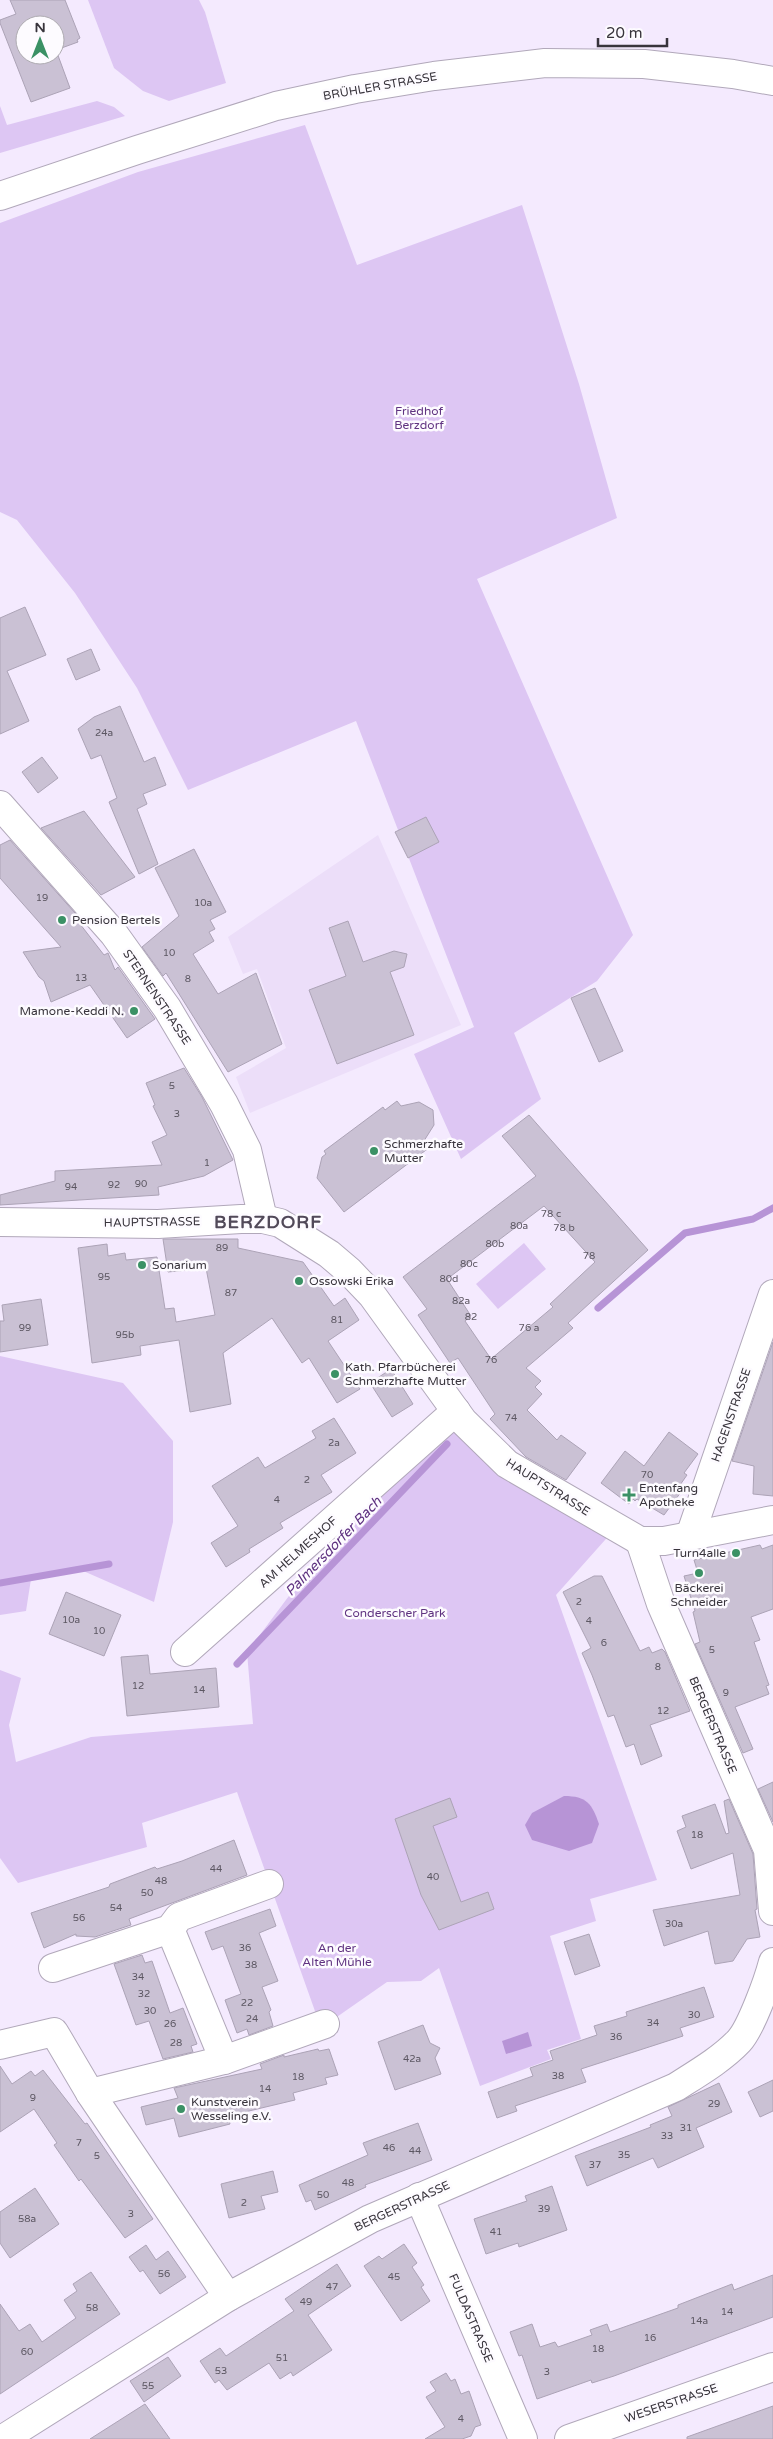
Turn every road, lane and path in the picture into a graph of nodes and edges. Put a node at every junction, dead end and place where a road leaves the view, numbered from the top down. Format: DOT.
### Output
graph roads {
  1 [pos="773,82"];
  2 [pos="0,196"];
  3 [pos="0,805"];
  4 [pos="263,1219"];
  5 [pos="0,1222"];
  6 [pos="773,1294"];
  7 [pos="456,1411"];
  8 [pos="773,1520"];
  9 [pos="690,1536"];
  10 [pos="640,1541"];
  11 [pos="185,1652"];
  12 [pos="770,1851"];
  13 [pos="269,1884"];
  14 [pos="773,1911"];
  15 [pos="170,1929"];
  16 [pos="773,1962"];
  17 [pos="53,1968"];
  18 [pos="325,2024"];
  19 [pos="0,2044"];
  20 [pos="224,2060"];
  21 [pos="90,2093"];
  22 [pos="419,2197"];
  23 [pos="228,2297"];
  24 [pos="773,2367"];
  25 [pos="3,2439"];
  26 [pos="523,2439"];
  27 [pos="569,2439"];
  1 -- 2 [label="street, BRÜHLER STRASSE"];
  3 -- 4 [label="street, STERNENSTRASSE"];
  4 -- 5 [label="street, HAUPTSTRASSE"];
  4 -- 7 [label="street, HAUPTSTRASSE"];
  6 -- 9 [label="street, HAGENSTRASSE"];
  7 -- 10 [label="street, HAUPTSTRASSE"];
  7 -- 11 [label="street, AM HELMESHOF"];
  8 -- 9 [label="street"];
  9 -- 10 [label="street"];
  10 -- 12 [label="street, BERGERSTRASSE"];
  12 -- 14 [label="street, BERGERSTRASSE"];
  13 -- 15 [label="street"];
  15 -- 17 [label="street"];
  15 -- 20 [label="street"];
  16 -- 22 [label="street, BERGERSTRASSE"];
  18 -- 20 [label="street"];
  19 -- 21 [label="street"];
  20 -- 21 [label="street"];
  21 -- 23 [label="street"];
  22 -- 23 [label="street, BERGERSTRASSE"];
  22 -- 26 [label="street, FULDASTRASSE"];
  23 -- 25 [label="street, BERGERSTRASSE"];
  24 -- 27 [label="street, WESERSTRASSE"];
}
